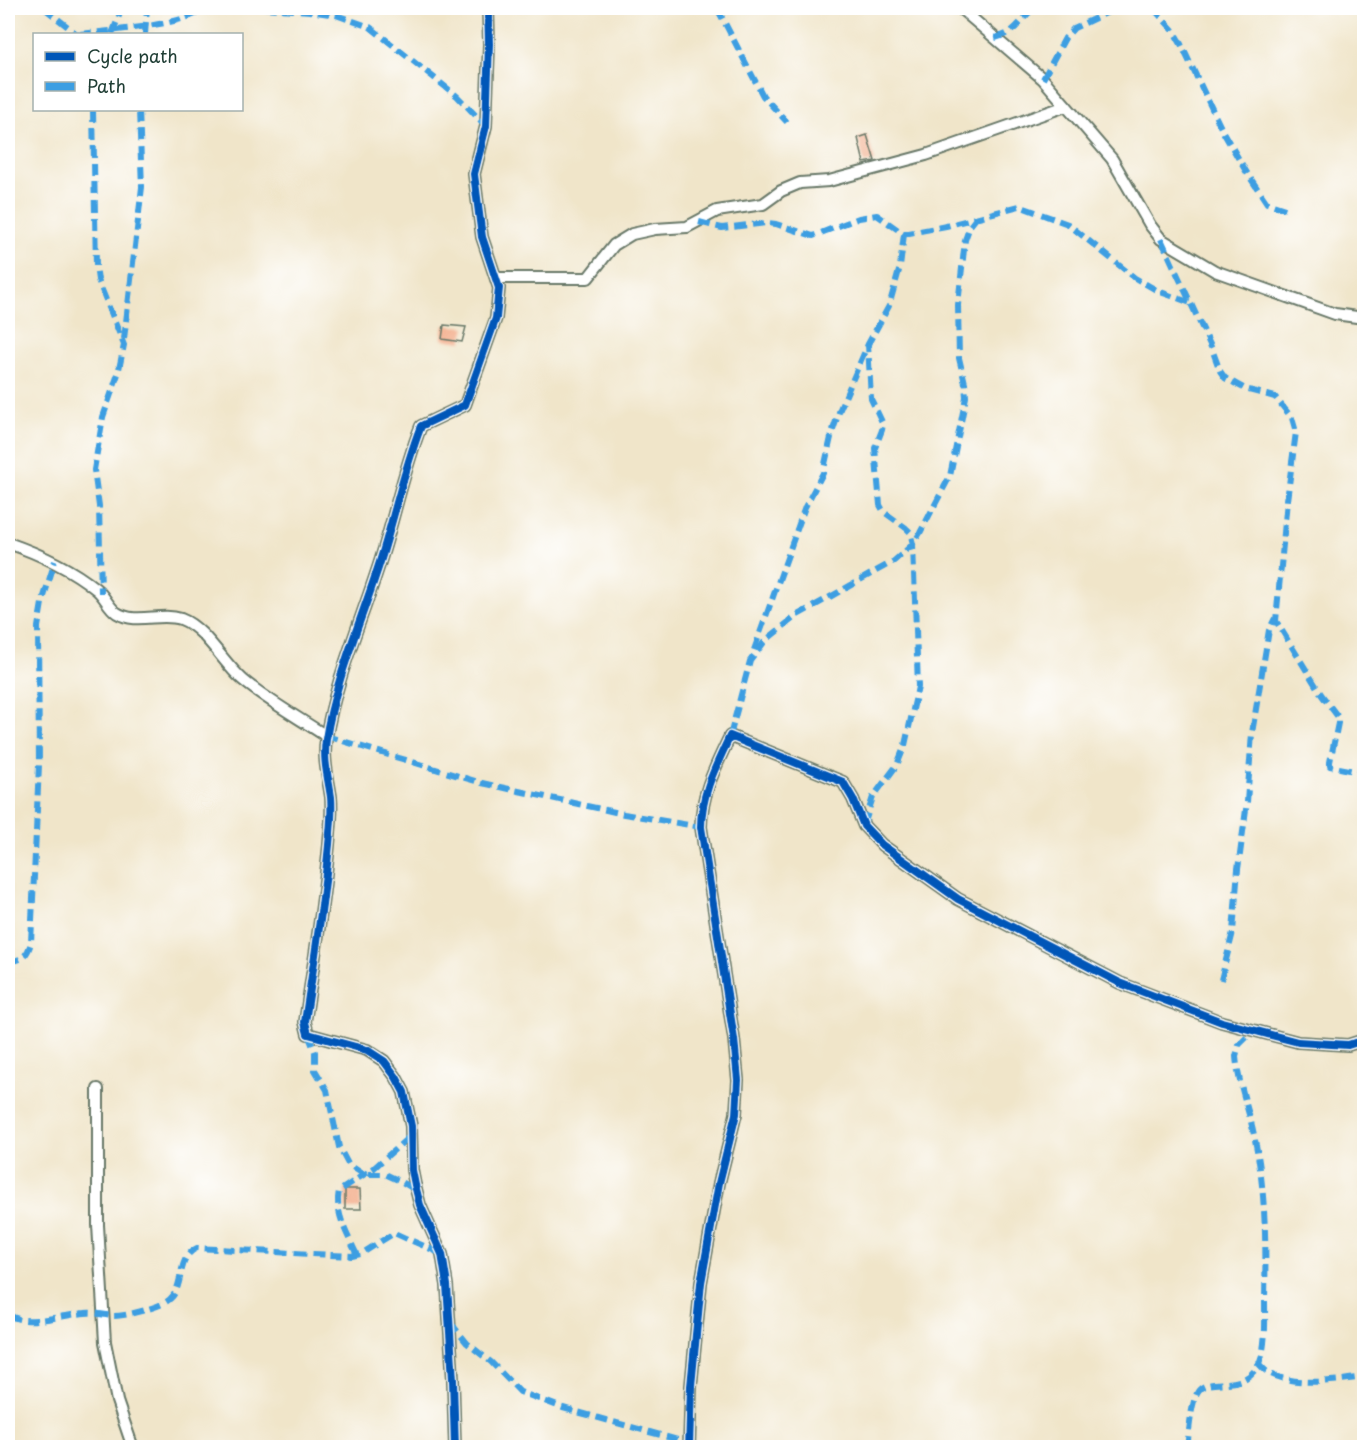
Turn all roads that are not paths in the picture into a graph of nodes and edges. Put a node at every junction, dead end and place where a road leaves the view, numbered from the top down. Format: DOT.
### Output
graph roads {
  1 [pos="488,8"];
  2 [pos="960,8"];
  3 [pos="1066,106"];
  4 [pos="496,278"];
  5 [pos="1365,318"];
  6 [pos="8,543"];
  7 [pos="326,736"];
  8 [pos="1365,1040"];
  9 [pos="99,1089"];
  10 [pos="133,1448"];
  11 [pos="455,1448"];
  12 [pos="689,1448"];
  1 -- 4 [label="street"];
  2 -- 3 [label="street"];
  3 -- 4 [label="street"];
  3 -- 5 [label="street"];
  4 -- 7 [label="street"];
  6 -- 7 [label="street"];
  7 -- 11 [label="street"];
  8 -- 12 [label="street"];
  9 -- 10 [label="street"];
}
